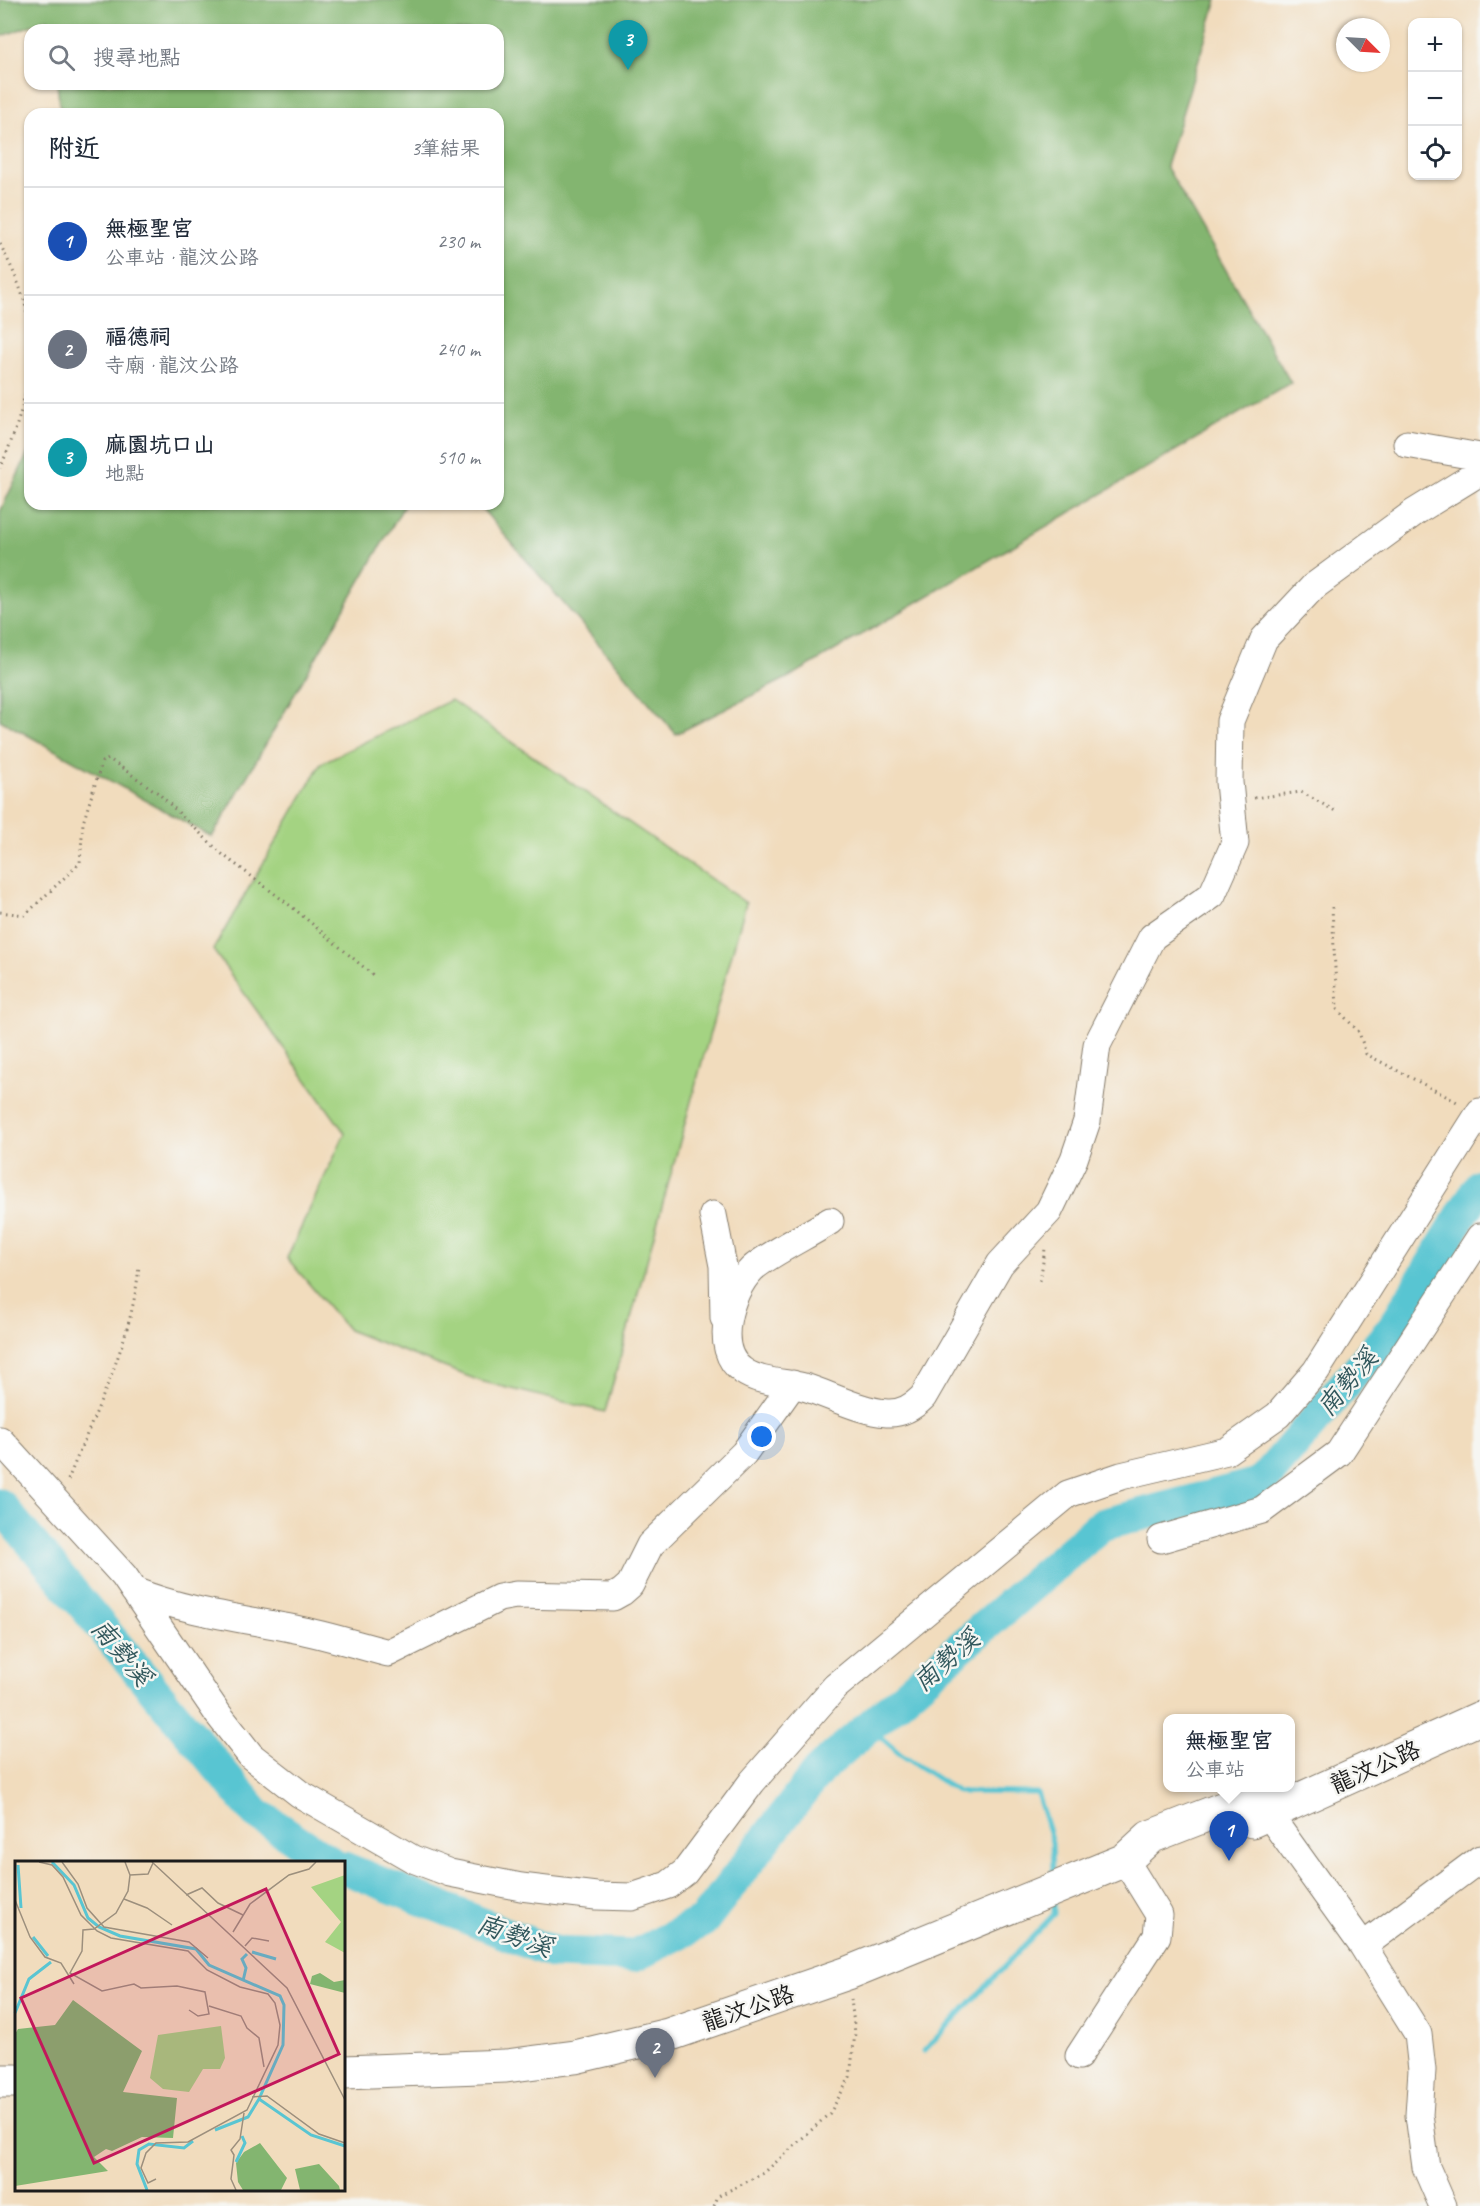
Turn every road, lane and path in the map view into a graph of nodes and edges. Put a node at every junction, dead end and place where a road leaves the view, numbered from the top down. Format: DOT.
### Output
graph roads {
  1 [pos="0,244"];
  2 [pos="24,302"];
  3 [pos="24,391"];
  4 [pos="1407,444"];
  5 [pos="1480,457"];
  6 [pos="0,468"];
  7 [pos="1480,472"];
  8 [pos="1231,801"];
  9 [pos="1337,812"];
  10 [pos="1332,907"];
  11 [pos="0,912"];
  12 [pos="373,975"];
  13 [pos="1480,1113"];
  14 [pos="713,1215"];
  15 [pos="830,1221"];
  16 [pos="1480,1237"];
  17 [pos="139,1265"];
  18 [pos="724,1337"];
  19 [pos="793,1384"];
  20 [pos="0,1440"];
  21 [pos="58,1504"];
  22 [pos="1161,1539"];
  23 [pos="134,1591"];
  24 [pos="1480,1694"];
  25 [pos="1480,1719"];
  26 [pos="1295,1779"];
  27 [pos="1295,1789"];
  28 [pos="1287,1792"];
  29 [pos="1268,1799"];
  30 [pos="1480,1859"];
  31 [pos="1125,1860"];
  32 [pos="1363,1946"];
  33 [pos="848,1973"];
  34 [pos="1078,2056"];
  35 [pos="345,2072"];
  36 [pos="714,2206"];
  37 [pos="1443,2206"];
  1 -- 2 [label="path"];
  3 -- 6 [label="path"];
  4 -- 5 [label="lane"];
  7 -- 8 [label="lane"];
  8 -- 9 [label="path"];
  8 -- 19 [label="lane"];
  10 -- 13 [label="path"];
  11 -- 12 [label="path"];
  13 -- 23 [label="lane"];
  14 -- 18 [label="lane"];
  15 -- 18 [label="lane"];
  16 -- 22 [label="lane"];
  17 -- 21 [label="path"];
  18 -- 19 [label="lane"];
  19 -- 23 [label="lane"];
  20 -- 21 [label="lane"];
  21 -- 23 [label="lane"];
  24 -- 26 [label="main road, 龍汶公路"];
  25 -- 27 [label="main road, 龍汶公路"];
  28 -- 29 [label="main road, 龍汶公路"];
  29 -- 31 [label="main road, 龍汶公路"];
  29 -- 32 [label="lane"];
  30 -- 32 [label="lane"];
  31 -- 33 [label="main road, 龍汶公路"];
  31 -- 34 [label="lane"];
  32 -- 37 [label="lane"];
  33 -- 35 [label="main road, 龍汶公路"];
  33 -- 36 [label="path"];
}
